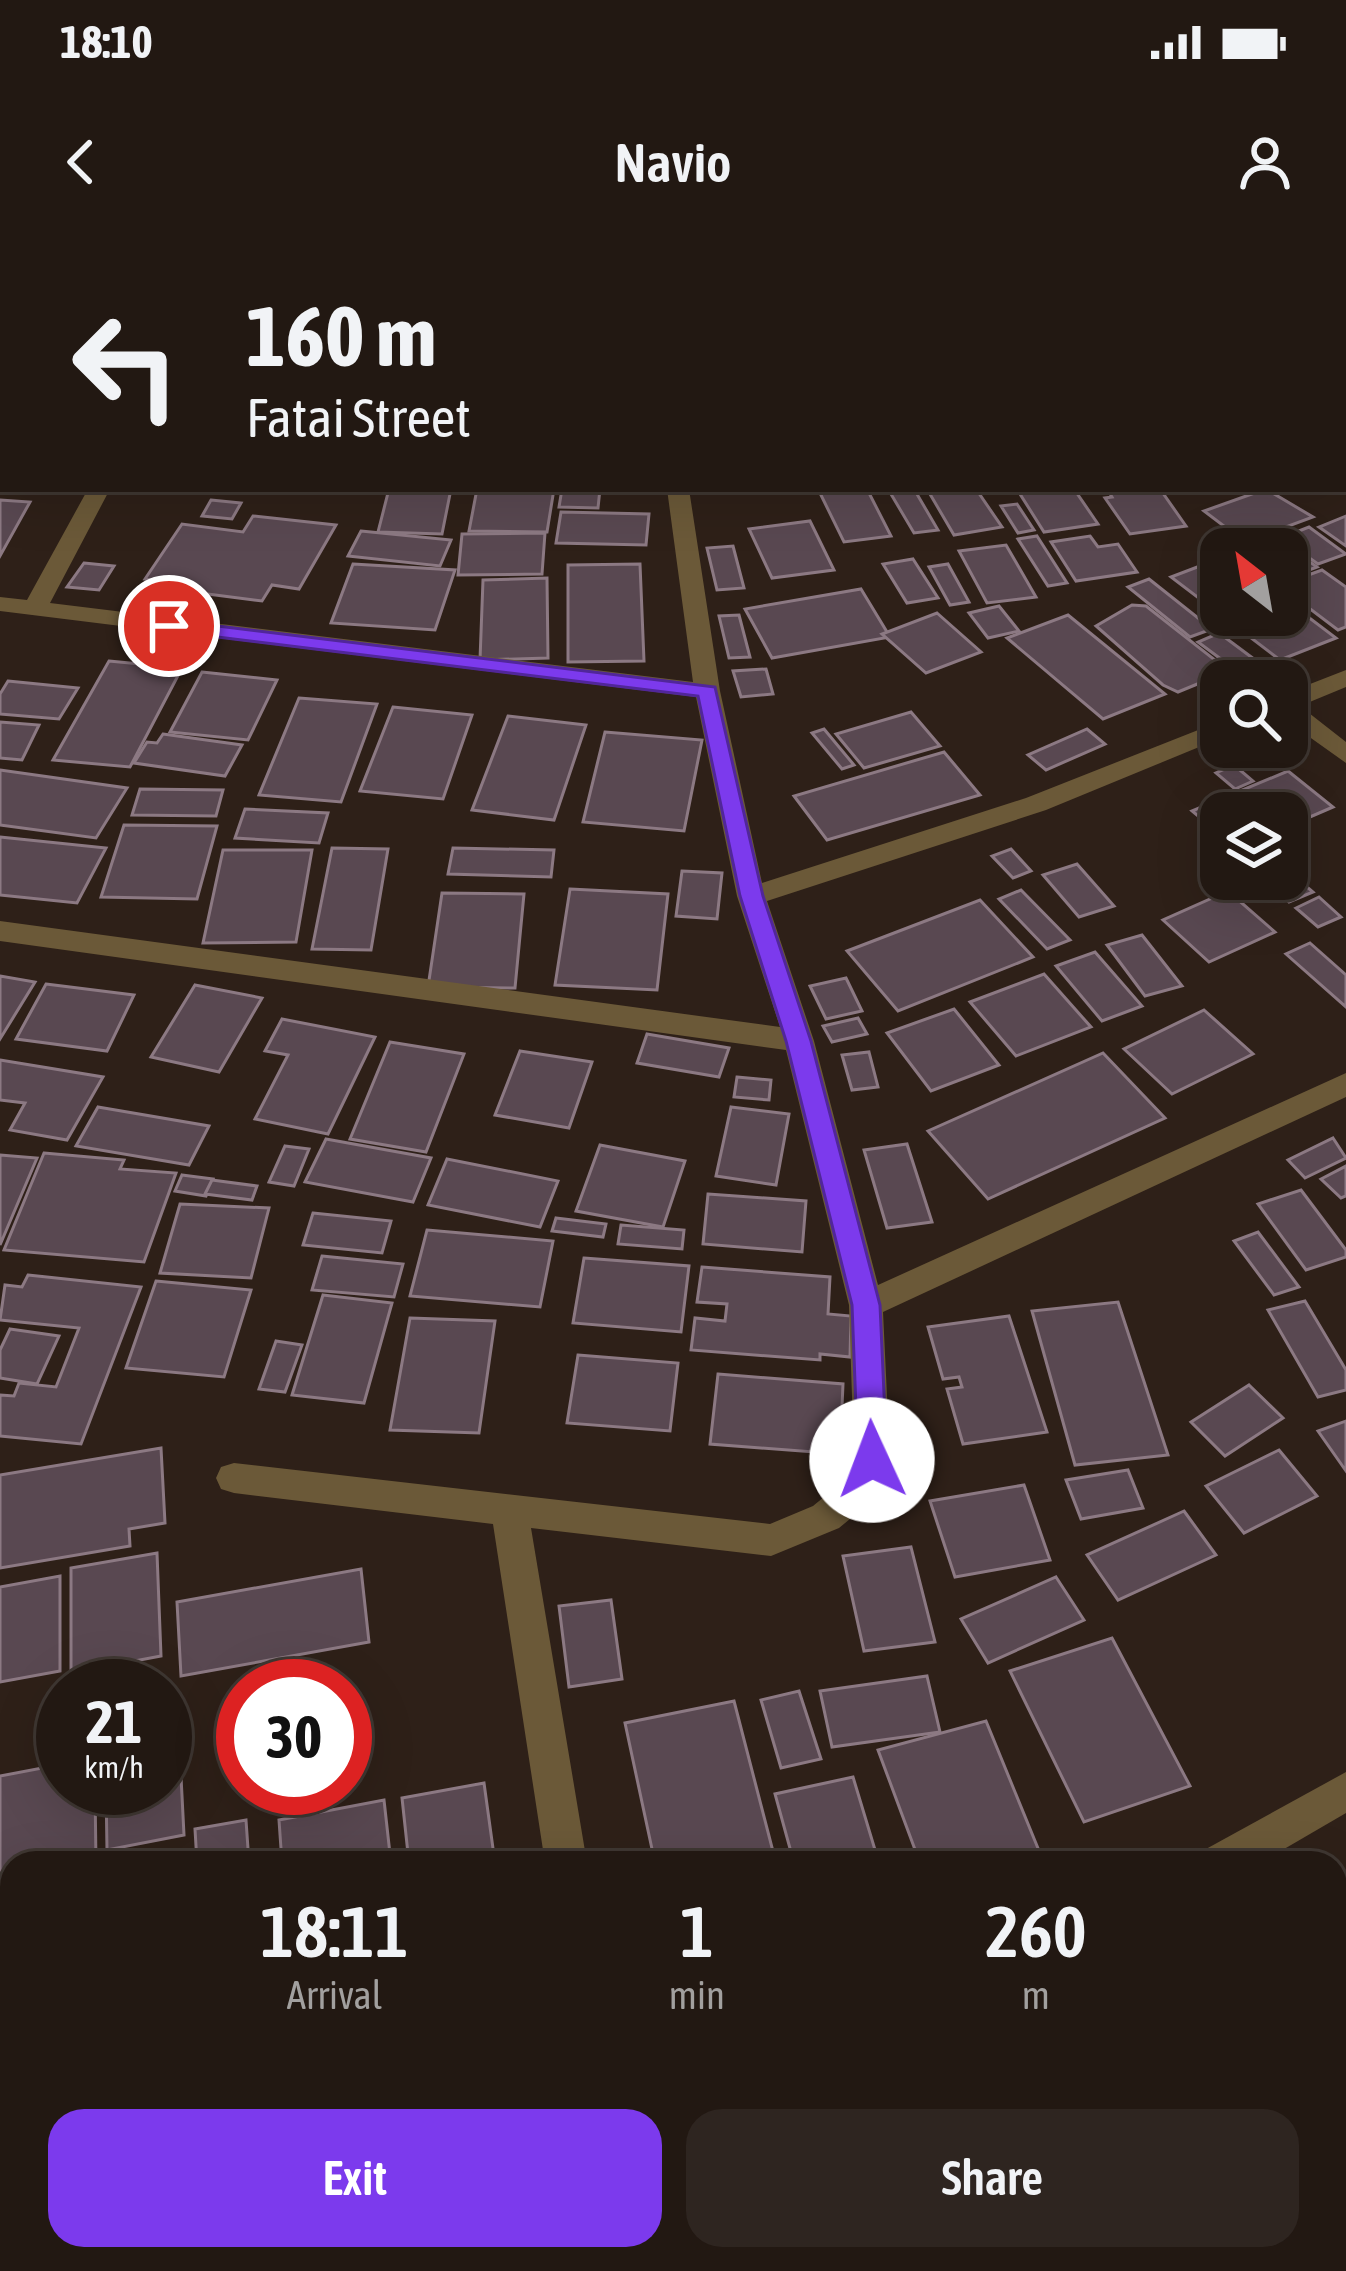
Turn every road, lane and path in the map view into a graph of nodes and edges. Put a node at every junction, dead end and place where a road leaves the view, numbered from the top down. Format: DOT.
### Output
graph roads {
  1 [pos="97,492"];
  2 [pos="678,492"];
  3 [pos="0,604"];
  4 [pos="34,610"];
  5 [pos="1346,678"];
  6 [pos="707,691"];
  7 [pos="1308,695"];
  8 [pos="1308,723"];
  9 [pos="1200,738"];
  10 [pos="1346,755"];
  11 [pos="751,896"];
  12 [pos="0,931"];
  13 [pos="799,1041"];
  14 [pos="1346,1084"];
  15 [pos="866,1305"];
  16 [pos="234,1478"];
  17 [pos="509,1507"];
  18 [pos="1346,1791"];
  19 [pos="564,1851"];
  20 [pos="1242,1851"];
  1 -- 4 [label="street"];
  2 -- 6 [label="street"];
  3 -- 4 [label="street"];
  4 -- 6 [label="street"];
  5 -- 7 [label="street"];
  6 -- 11 [label="street"];
  8 -- 10 [label="street"];
  9 -- 11 [label="street"];
  11 -- 13 [label="street"];
  12 -- 13 [label="street"];
  13 -- 15 [label="street"];
  14 -- 15 [label="street"];
  15 -- 17 [label="street"];
  16 -- 17 [label="street"];
  17 -- 19 [label="street"];
  18 -- 20 [label="street"];
}
